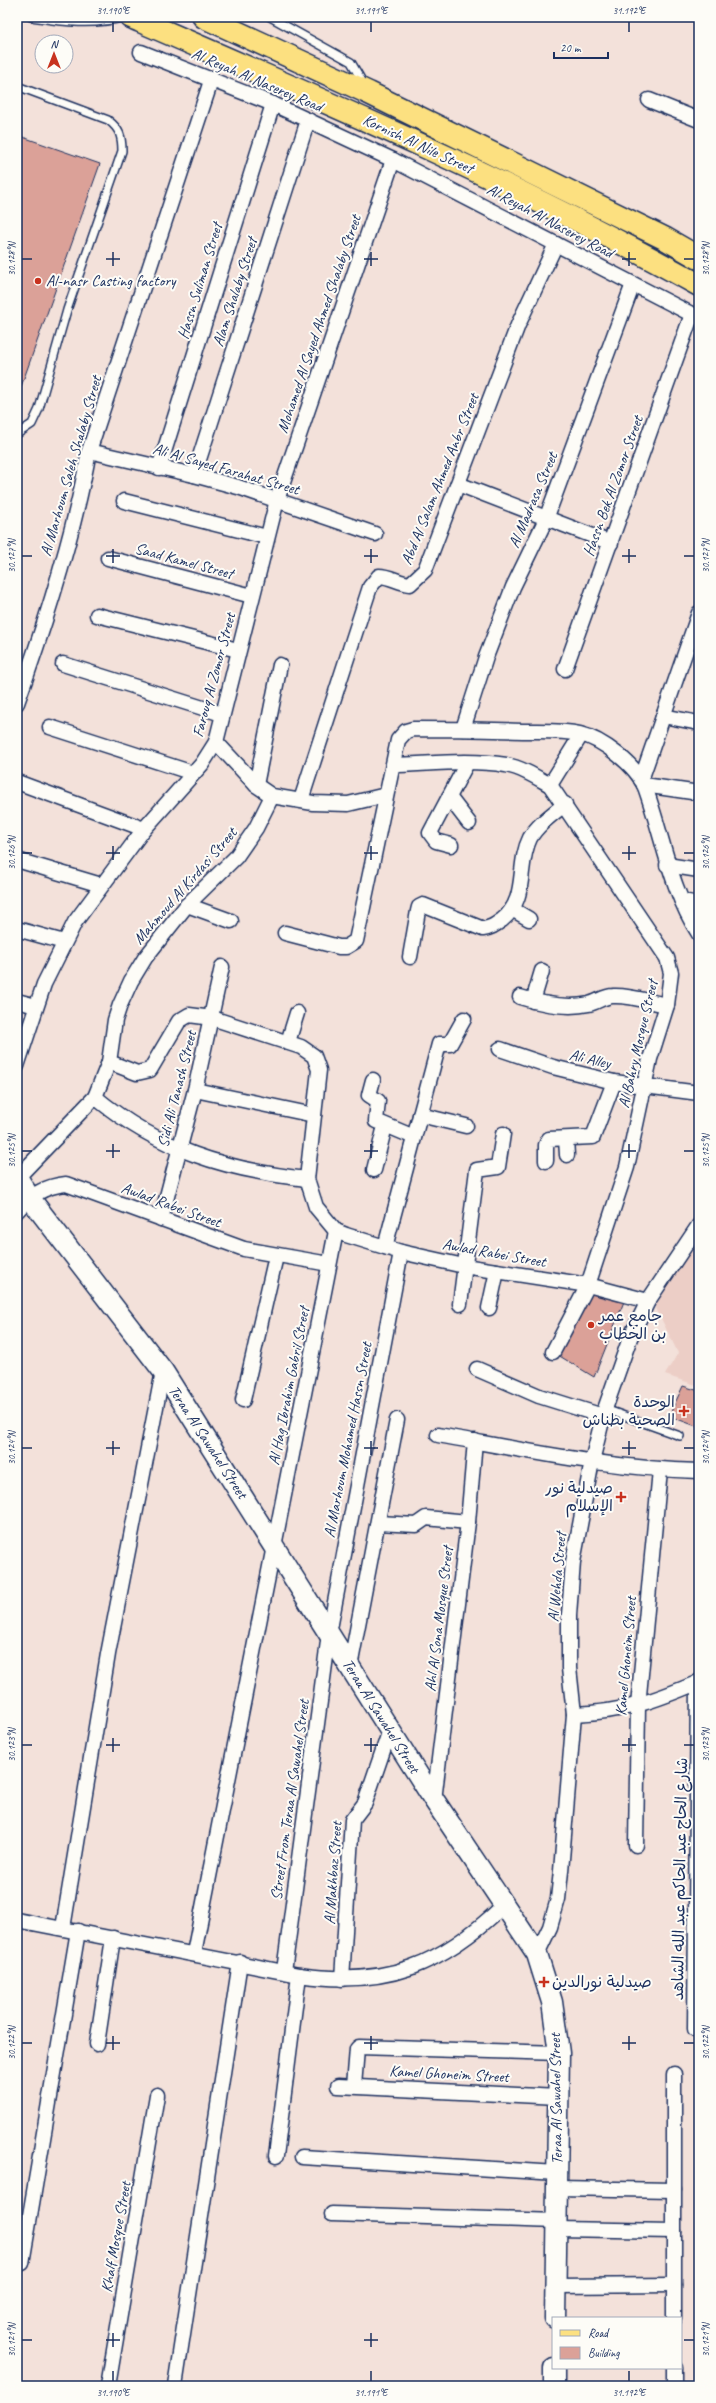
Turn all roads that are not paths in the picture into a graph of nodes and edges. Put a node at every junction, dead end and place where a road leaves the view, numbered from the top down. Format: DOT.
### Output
graph roads {
  1 [pos="31,17"];
  2 [pos="126,17"];
  3 [pos="131,17"];
  4 [pos="204,17"];
  5 [pos="270,17"];
  6 [pos="142,52"];
  7 [pos="212,78"];
  8 [pos="17,86"];
  9 [pos="369,93"];
  10 [pos="649,100"];
  11 [pos="273,104"];
  12 [pos="308,120"];
  13 [pos="699,120"];
  14 [pos="394,160"];
  15 [pos="556,244"];
  16 [pos="699,258"];
  17 [pos="633,284"];
  18 [pos="699,285"];
  19 [pos="696,316"];
  20 [pos="17,434"];
  21 [pos="89,451"];
  22 [pos="159,468"];
  23 [pos="194,475"];
  24 [pos="458,484"];
  25 [pos="277,500"];
  26 [pos="124,501"];
  27 [pos="546,519"];
  28 [pos="375,534"];
  29 [pos="267,537"];
  30 [pos="611,543"];
  31 [pos="108,558"];
  32 [pos="252,596"];
  33 [pos="699,613"];
  34 [pos="97,615"];
  35 [pos="694,640"];
  36 [pos="238,650"];
  37 [pos="63,664"];
  38 [pos="280,665"];
  39 [pos="565,669"];
  40 [pos="17,703"];
  41 [pos="222,714"];
  42 [pos="663,716"];
  43 [pos="699,723"];
  44 [pos="50,727"];
  45 [pos="463,729"];
  46 [pos="581,735"];
  47 [pos="216,742"];
  48 [pos="467,763"];
  49 [pos="393,765"];
  50 [pos="193,773"];
  51 [pos="17,782"];
  52 [pos="642,782"];
  53 [pos="256,785"];
  54 [pos="550,785"];
  55 [pos="699,793"];
  56 [pos="386,795"];
  57 [pos="272,796"];
  58 [pos="448,797"];
  59 [pos="301,800"];
  60 [pos="565,804"];
  61 [pos="469,823"];
  62 [pos="144,828"];
  63 [pos="451,845"];
  64 [pos="17,860"];
  65 [pos="667,865"];
  66 [pos="699,870"];
  67 [pos="101,885"];
  68 [pos="682,901"];
  69 [pos="699,904"];
  70 [pos="187,905"];
  71 [pos="512,909"];
  72 [pos="529,920"];
  73 [pos="231,921"];
  74 [pos="17,929"];
  75 [pos="285,933"];
  76 [pos="699,934"];
  77 [pos="64,942"];
  78 [pos="410,957"];
  79 [pos="222,967"];
  80 [pos="542,971"];
  81 [pos="520,997"];
  82 [pos="17,1000"];
  83 [pos="533,1001"];
  84 [pos="667,1005"];
  85 [pos="36,1006"];
  86 [pos="297,1013"];
  87 [pos="212,1018"];
  88 [pos="464,1019"];
  89 [pos="288,1042"];
  90 [pos="500,1048"];
  91 [pos="109,1062"];
  92 [pos="17,1066"];
  93 [pos="373,1080"];
  94 [pos="614,1082"];
  95 [pos="644,1086"];
  96 [pos="195,1090"];
  97 [pos="699,1092"];
  98 [pos="96,1097"];
  99 [pos="314,1115"];
  100 [pos="420,1115"];
  101 [pos="385,1126"];
  102 [pos="466,1126"];
  103 [pos="502,1134"];
  104 [pos="414,1137"];
  105 [pos="566,1139"];
  106 [pos="180,1150"];
  107 [pos="567,1155"];
  108 [pos="546,1161"];
  109 [pos="374,1170"];
  110 [pos="17,1178"];
  111 [pos="307,1179"];
  112 [pos="23,1204"];
  113 [pos="161,1219"];
  114 [pos="699,1224"];
  115 [pos="336,1231"];
  116 [pos="385,1247"];
  117 [pos="401,1252"];
  118 [pos="276,1256"];
  119 [pos="329,1264"];
  120 [pos="464,1266"];
  121 [pos="497,1271"];
  122 [pos="588,1286"];
  123 [pos="648,1301"];
  124 [pos="460,1304"];
  125 [pos="489,1308"];
  126 [pos="554,1352"];
  127 [pos="477,1369"];
  128 [pos="163,1371"];
  129 [pos="243,1400"];
  130 [pos="604,1412"];
  131 [pos="397,1420"];
  132 [pos="438,1435"];
  133 [pos="680,1436"];
  134 [pos="475,1441"];
  135 [pos="592,1461"];
  136 [pos="660,1470"];
  137 [pos="699,1471"];
  138 [pos="468,1522"];
  139 [pos="378,1523"];
  140 [pos="275,1547"];
  141 [pos="329,1634"];
  142 [pos="350,1667"];
  143 [pos="699,1682"];
  144 [pos="638,1706"];
  145 [pos="574,1714"];
  146 [pos="390,1730"];
  147 [pos="434,1800"];
  148 [pos="636,1845"];
  149 [pos="504,1905"];
  150 [pos="17,1920"];
  151 [pos="63,1928"];
  152 [pos="78,1931"];
  153 [pos="113,1938"];
  154 [pos="194,1953"];
  155 [pos="537,1954"];
  156 [pos="240,1962"];
  157 [pos="284,1971"];
  158 [pos="299,1975"];
  159 [pos="342,1980"];
  160 [pos="695,2029"];
  161 [pos="97,2044"];
  162 [pos="559,2053"];
  163 [pos="674,2074"];
  164 [pos="338,2086"];
  165 [pos="354,2086"];
  166 [pos="158,2094"];
  167 [pos="558,2098"];
  168 [pos="276,2156"];
  169 [pos="302,2157"];
  170 [pos="557,2181"];
  171 [pos="674,2190"];
  172 [pos="332,2214"];
  173 [pos="557,2225"];
  174 [pos="674,2231"];
  175 [pos="17,2265"];
  176 [pos="674,2285"];
  177 [pos="556,2286"];
  178 [pos="555,2317"];
  179 [pos="674,2317"];
  180 [pos="554,2369"];
  181 [pos="674,2369"];
  182 [pos="108,2386"];
  183 [pos="176,2386"];
  184 [pos="554,2386"];
  185 [pos="674,2386"];
  1 -- 2 [label="lane"];
  3 -- 18 [label="main road, Kornish Al Nile Street"];
  4 -- 9 [label="main road, Kornish Al Nile Street"];
  5 -- 9 [label="lane"];
  6 -- 7 [label="street, Al Reyah Al Naserey Road"];
  7 -- 11 [label="street, Al Reyah Al Naserey Road"];
  7 -- 21 [label="street, Al Marhoum Saleh Shalaby Street"];
  8 -- 20 [label="lane"];
  9 -- 16 [label="main road, Kornish Al Nile Street"];
  10 -- 13 [label="street"];
  11 -- 12 [label="street, Al Reyah Al Naserey Road"];
  11 -- 22 [label="street, Hassn Suliman Street"];
  12 -- 14 [label="street, Al Reyah Al Naserey Road"];
  12 -- 23 [label="street, Alam Shalaby Street"];
  14 -- 15 [label="street, Al Reyah Al Naserey Road"];
  14 -- 25 [label="street, Mohamed Al Sayed Ahmed Shalaby Street"];
  15 -- 17 [label="street, Al Reyah Al Naserey Road"];
  15 -- 24 [label="street, Abd Al Salam Ahmed Anbr Street"];
  17 -- 19 [label="street, Al Reyah Al Naserey Road"];
  17 -- 27 [label="street, Al Madrasa Street"];
  19 -- 30 [label="street, Hassn Bek Al Zomor Street"];
  21 -- 22 [label="street, Ali Al Sayed Farahat Street"];
  21 -- 40 [label="street, Al Marhoum Saleh Shalaby Street"];
  22 -- 23 [label="street, Ali Al Sayed Farahat Street"];
  23 -- 25 [label="street, Ali Al Sayed Farahat Street"];
  24 -- 27 [label="street"];
  24 -- 59 [label="street, Abd Al Salam Ahmed Anbr Street"];
  25 -- 28 [label="street, Ali Al Sayed Farahat Street"];
  25 -- 29 [label="street, Farouq Al Zomor Street"];
  26 -- 29 [label="street"];
  27 -- 30 [label="street"];
  27 -- 45 [label="street, Al Madrasa Street"];
  29 -- 32 [label="street, Farouq Al Zomor Street"];
  30 -- 39 [label="street, Hassn Bek Al Zomor Street"];
  31 -- 32 [label="street, Saad Kamel Street"];
  32 -- 36 [label="street, Farouq Al Zomor Street"];
  33 -- 35 [label="street"];
  34 -- 36 [label="street"];
  35 -- 42 [label="street"];
  36 -- 41 [label="street, Farouq Al Zomor Street"];
  37 -- 41 [label="street"];
  38 -- 53 [label="street"];
  41 -- 47 [label="street, Farouq Al Zomor Street"];
  42 -- 43 [label="street"];
  42 -- 52 [label="street"];
  44 -- 50 [label="street"];
  45 -- 46 [label="street"];
  45 -- 49 [label="street"];
  46 -- 52 [label="street"];
  46 -- 54 [label="street"];
  47 -- 50 [label="street, Farouq Al Zomor Street"];
  47 -- 53 [label="street"];
  48 -- 49 [label="street, Al Bahry Mosque Street"];
  48 -- 54 [label="street, Al Bahry Mosque Street"];
  48 -- 58 [label="street"];
  49 -- 56 [label="street"];
  50 -- 62 [label="street, Farouq Al Zomor Street"];
  51 -- 62 [label="street"];
  52 -- 55 [label="street"];
  52 -- 65 [label="street"];
  53 -- 57 [label="street"];
  54 -- 60 [label="street, Al Bahry Mosque Street"];
  56 -- 59 [label="street"];
  56 -- 75 [label="street"];
  57 -- 59 [label="street"];
  57 -- 70 [label="street, Mahmoud Al Kirdasi Street"];
  58 -- 61 [label="street"];
  58 -- 63 [label="street"];
  60 -- 71 [label="street"];
  60 -- 84 [label="street, Al Bahry Mosque Street"];
  62 -- 67 [label="street, Farouq Al Zomor Street"];
  64 -- 67 [label="street"];
  65 -- 66 [label="street"];
  65 -- 68 [label="street"];
  67 -- 77 [label="street, Farouq Al Zomor Street"];
  68 -- 69 [label="street"];
  68 -- 76 [label="street"];
  70 -- 73 [label="street"];
  70 -- 91 [label="street, Mahmoud Al Kirdasi Street"];
  71 -- 72 [label="street"];
  71 -- 78 [label="street"];
  74 -- 77 [label="street"];
  77 -- 85 [label="street, Farouq Al Zomor Street"];
  79 -- 87 [label="street, Sidi Ali Tanash Street"];
  80 -- 83 [label="street"];
  81 -- 83 [label="street"];
  82 -- 85 [label="street"];
  83 -- 84 [label="street"];
  84 -- 95 [label="street, Al Bahry Mosque Street"];
  85 -- 92 [label="street, Farouq Al Zomor Street"];
  86 -- 89 [label="street"];
  87 -- 89 [label="street"];
  87 -- 91 [label="street"];
  87 -- 96 [label="street, Sidi Ali Tanash Street"];
  88 -- 100 [label="street"];
  89 -- 99 [label="street"];
  90 -- 94 [label="street, Ali Alley"];
  91 -- 98 [label="street, Mahmoud Al Kirdasi Street"];
  93 -- 101 [label="street"];
  94 -- 95 [label="street, Ali Alley"];
  94 -- 105 [label="street"];
  95 -- 97 [label="street, Ali Alley"];
  95 -- 122 [label="street, Al Bahry Mosque Street"];
  96 -- 99 [label="street"];
  96 -- 106 [label="street, Sidi Ali Tanash Street"];
  98 -- 106 [label="street"];
  98 -- 110 [label="street, Mahmoud Al Kirdasi Street"];
  99 -- 111 [label="street"];
  100 -- 102 [label="street"];
  100 -- 104 [label="street"];
  101 -- 104 [label="street"];
  101 -- 109 [label="street"];
  103 -- 120 [label="street"];
  104 -- 116 [label="street"];
  105 -- 107 [label="street"];
  105 -- 108 [label="street"];
  106 -- 111 [label="street"];
  106 -- 113 [label="street, Sidi Ali Tanash Street"];
  110 -- 112 [label="main road, Teraa Al Sawahel Street"];
  111 -- 115 [label="street"];
  112 -- 113 [label="street, Awlad Rabei Street"];
  112 -- 128 [label="main road, Teraa Al Sawahel Street"];
  113 -- 118 [label="street, Awlad Rabei Street"];
  114 -- 123 [label="street, Al Wehda Street"];
  115 -- 116 [label="street, Awlad Rabei Street"];
  115 -- 119 [label="street, Al Hag Ibrahim Gabril Street"];
  116 -- 117 [label="street, Awlad Rabei Street"];
  117 -- 120 [label="street, Awlad Rabei Street"];
  117 -- 141 [label="street, Al Marhoum Mohamed Hassn Street"];
  118 -- 119 [label="street, Awlad Rabei Street"];
  118 -- 129 [label="street"];
  119 -- 140 [label="street, Al Hag Ibrahim Gabril Street"];
  120 -- 121 [label="street, Awlad Rabei Street"];
  120 -- 124 [label="street"];
  121 -- 122 [label="street, Awlad Rabei Street"];
  121 -- 125 [label="street"];
  122 -- 123 [label="street, Awlad Rabei Street"];
  122 -- 126 [label="street, Al Bahry Mosque Street"];
  123 -- 130 [label="street, Al Wehda Street"];
  127 -- 130 [label="street"];
  128 -- 140 [label="main road, Teraa Al Sawahel Street"];
  128 -- 151 [label="street"];
  130 -- 133 [label="lane"];
  130 -- 135 [label="street, Al Wehda Street"];
  131 -- 139 [label="street"];
  132 -- 134 [label="street"];
  134 -- 135 [label="street"];
  134 -- 138 [label="street, Ahl Al Sona Mosque Street"];
  135 -- 136 [label="street"];
  135 -- 145 [label="street, Al Wehda Street"];
  136 -- 137 [label="street"];
  136 -- 144 [label="street, Kamel Ghoneim Street"];
  138 -- 139 [label="street"];
  138 -- 147 [label="street, Ahl Al Sona Mosque Street"];
  139 -- 142 [label="street"];
  140 -- 141 [label="main road, Teraa Al Sawahel Street"];
  140 -- 154 [label="street, Al Hag Ibrahim Gabril Street"];
  141 -- 142 [label="main road, Teraa Al Sawahel Street"];
  141 -- 157 [label="street, Street From Teraa Al Sawahel Street"];
  142 -- 146 [label="main road, Teraa Al Sawahel Street"];
  143 -- 144 [label="street"];
  143 -- 160 [label="street, شارع الحاج عبد الحاكم عبد الله الشاهد"];
  144 -- 145 [label="street"];
  144 -- 148 [label="street, Kamel Ghoneim Street"];
  145 -- 155 [label="street, Al Wehda Street"];
  146 -- 147 [label="main road, Teraa Al Sawahel Street"];
  146 -- 159 [label="street, Al Makhbaz Street"];
  147 -- 149 [label="main road, Teraa Al Sawahel Street"];
  149 -- 155 [label="main road, Teraa Al Sawahel Street"];
  149 -- 159 [label="street"];
  150 -- 151 [label="street"];
  151 -- 152 [label="street"];
  152 -- 153 [label="street"];
  152 -- 175 [label="street"];
  153 -- 154 [label="street"];
  153 -- 161 [label="street"];
  154 -- 156 [label="street"];
  155 -- 162 [label="main road, Teraa Al Sawahel Street"];
  156 -- 157 [label="street"];
  156 -- 183 [label="street"];
  157 -- 158 [label="street"];
  158 -- 159 [label="street"];
  158 -- 168 [label="street"];
  162 -- 165 [label="street"];
  162 -- 167 [label="main road, Teraa Al Sawahel Street"];
  163 -- 171 [label="street"];
  164 -- 165 [label="street, Kamel Ghoneim Street"];
  165 -- 167 [label="street, Kamel Ghoneim Street"];
  166 -- 182 [label="street, Khalf Mosque Street"];
  167 -- 170 [label="main road, Teraa Al Sawahel Street"];
  169 -- 170 [label="street"];
  170 -- 171 [label="street"];
  170 -- 173 [label="main road, Teraa Al Sawahel Street"];
  171 -- 174 [label="street"];
  172 -- 173 [label="street"];
  173 -- 174 [label="street"];
  173 -- 177 [label="main road, Teraa Al Sawahel Street"];
  174 -- 176 [label="street"];
  176 -- 177 [label="street"];
  176 -- 179 [label="street"];
  177 -- 178 [label="main road, Teraa Al Sawahel Street"];
  180 -- 184 [label="main road"];
  181 -- 185 [label="street"];
}
